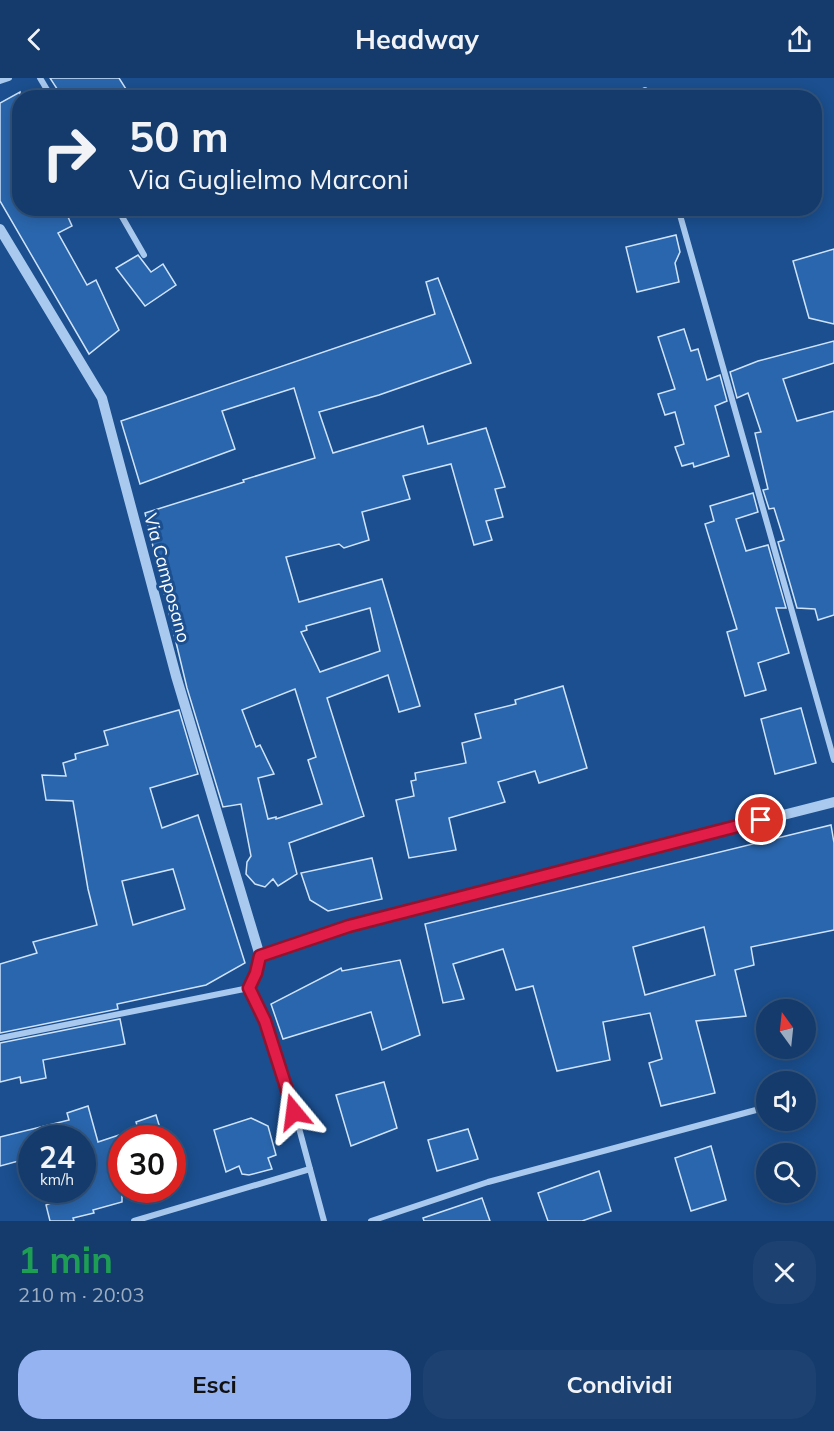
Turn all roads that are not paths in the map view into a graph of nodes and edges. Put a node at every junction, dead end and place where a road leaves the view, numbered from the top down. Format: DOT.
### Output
graph roads {
  1 [pos="9,78"];
  2 [pos="0,81"];
  3 [pos="122,216"];
  4 [pos="680,216"];
  5 [pos="0,229"];
  6 [pos="144,255"];
  7 [pos="834,759"];
  8 [pos="834,802"];
  9 [pos="260,956"];
  10 [pos="249,988"];
  11 [pos="0,1038"];
  12 [pos="756,1110"];
  13 [pos="310,1170"];
  14 [pos="134,1221"];
  15 [pos="324,1221"];
  16 [pos="371,1221"];
  1 -- 2 [label="street"];
  3 -- 6 [label="street"];
  4 -- 7 [label="street"];
  5 -- 9 [label="street, Via Camposano"];
  8 -- 9 [label="street"];
  9 -- 10 [label="street"];
  10 -- 11 [label="street"];
  10 -- 13 [label="street"];
  12 -- 16 [label="street"];
  13 -- 14 [label="street"];
  13 -- 15 [label="street"];
}
